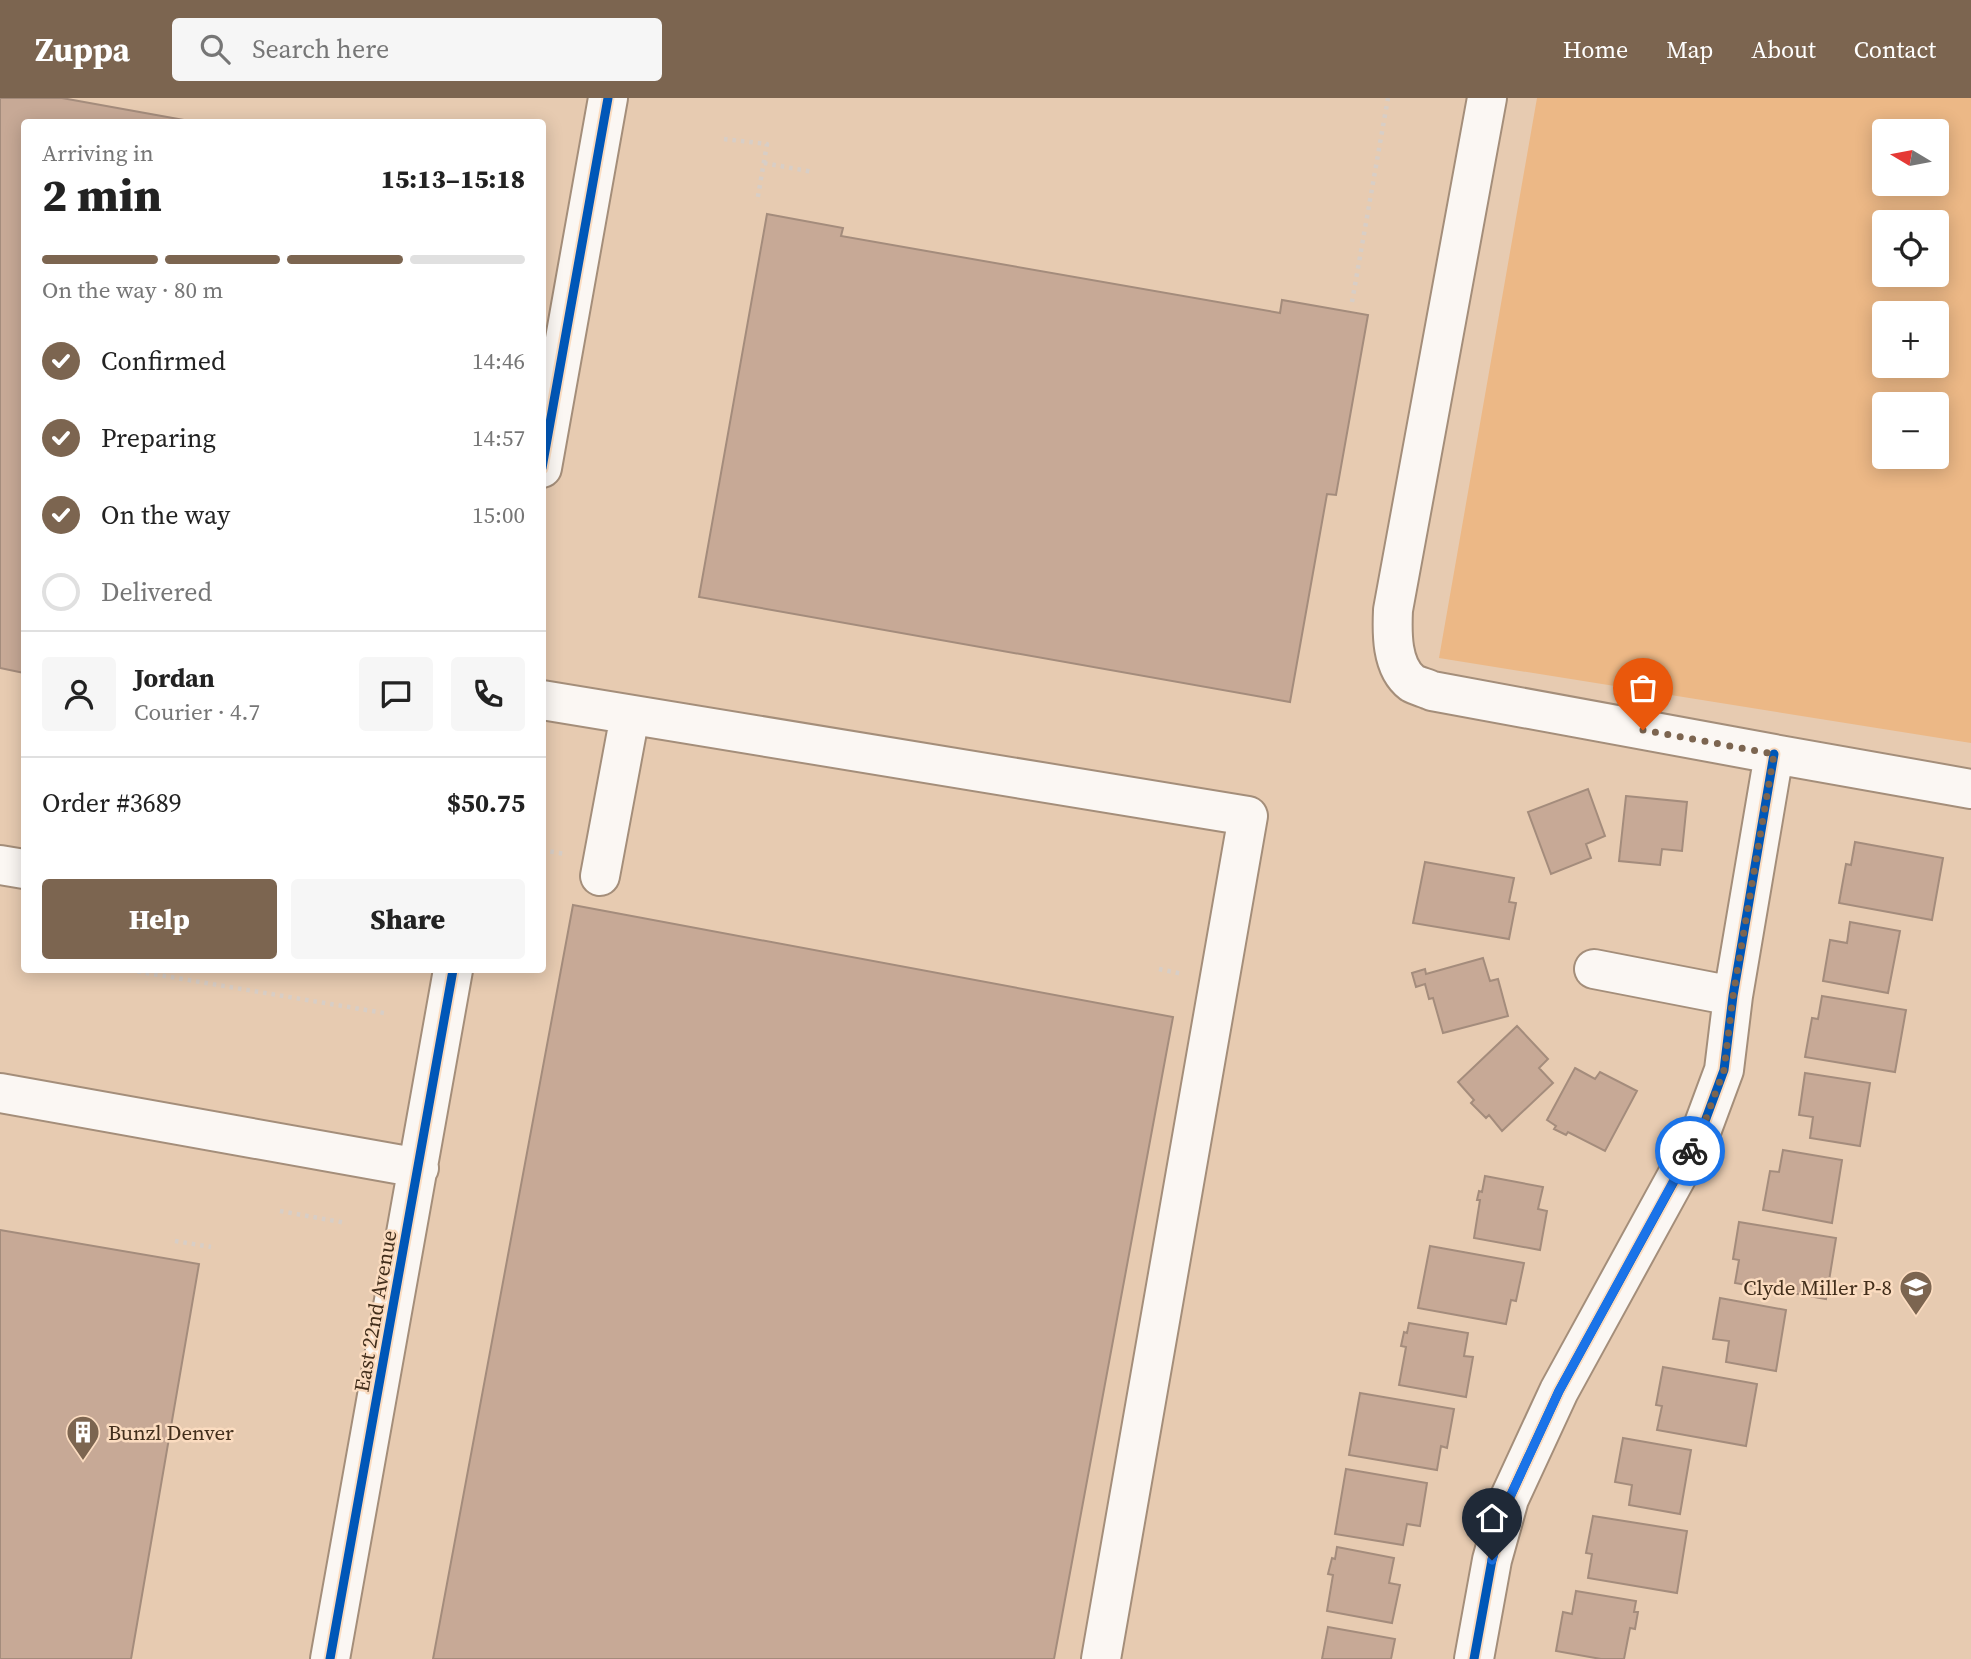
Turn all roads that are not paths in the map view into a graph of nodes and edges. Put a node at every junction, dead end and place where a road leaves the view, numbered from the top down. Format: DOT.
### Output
graph roads {
  1 [pos="608,98"];
  2 [pos="1487,98"];
  3 [pos="546,446"];
  4 [pos="546,701"];
  5 [pos="630,715"];
  6 [pos="1774,754"];
  7 [pos="1971,789"];
  8 [pos="0,865"];
  9 [pos="21,868"];
  10 [pos="600,876"];
  11 [pos="1594,969"];
  12 [pos="452,973"];
  13 [pos="1733,996"];
  14 [pos="0,1093"];
  15 [pos="419,1168"];
  16 [pos="330,1659"];
  17 [pos="1101,1659"];
  18 [pos="1474,1659"];
  1 -- 3 [label="street"];
  2 -- 6 [label="street"];
  4 -- 5 [label="street"];
  5 -- 10 [label="street"];
  5 -- 17 [label="street"];
  6 -- 7 [label="street"];
  6 -- 13 [label="street"];
  8 -- 9 [label="street"];
  11 -- 13 [label="street"];
  12 -- 15 [label="street, East 22nd Avenue"];
  13 -- 18 [label="street"];
  14 -- 15 [label="street"];
  15 -- 16 [label="street, East 22nd Avenue"];
}
